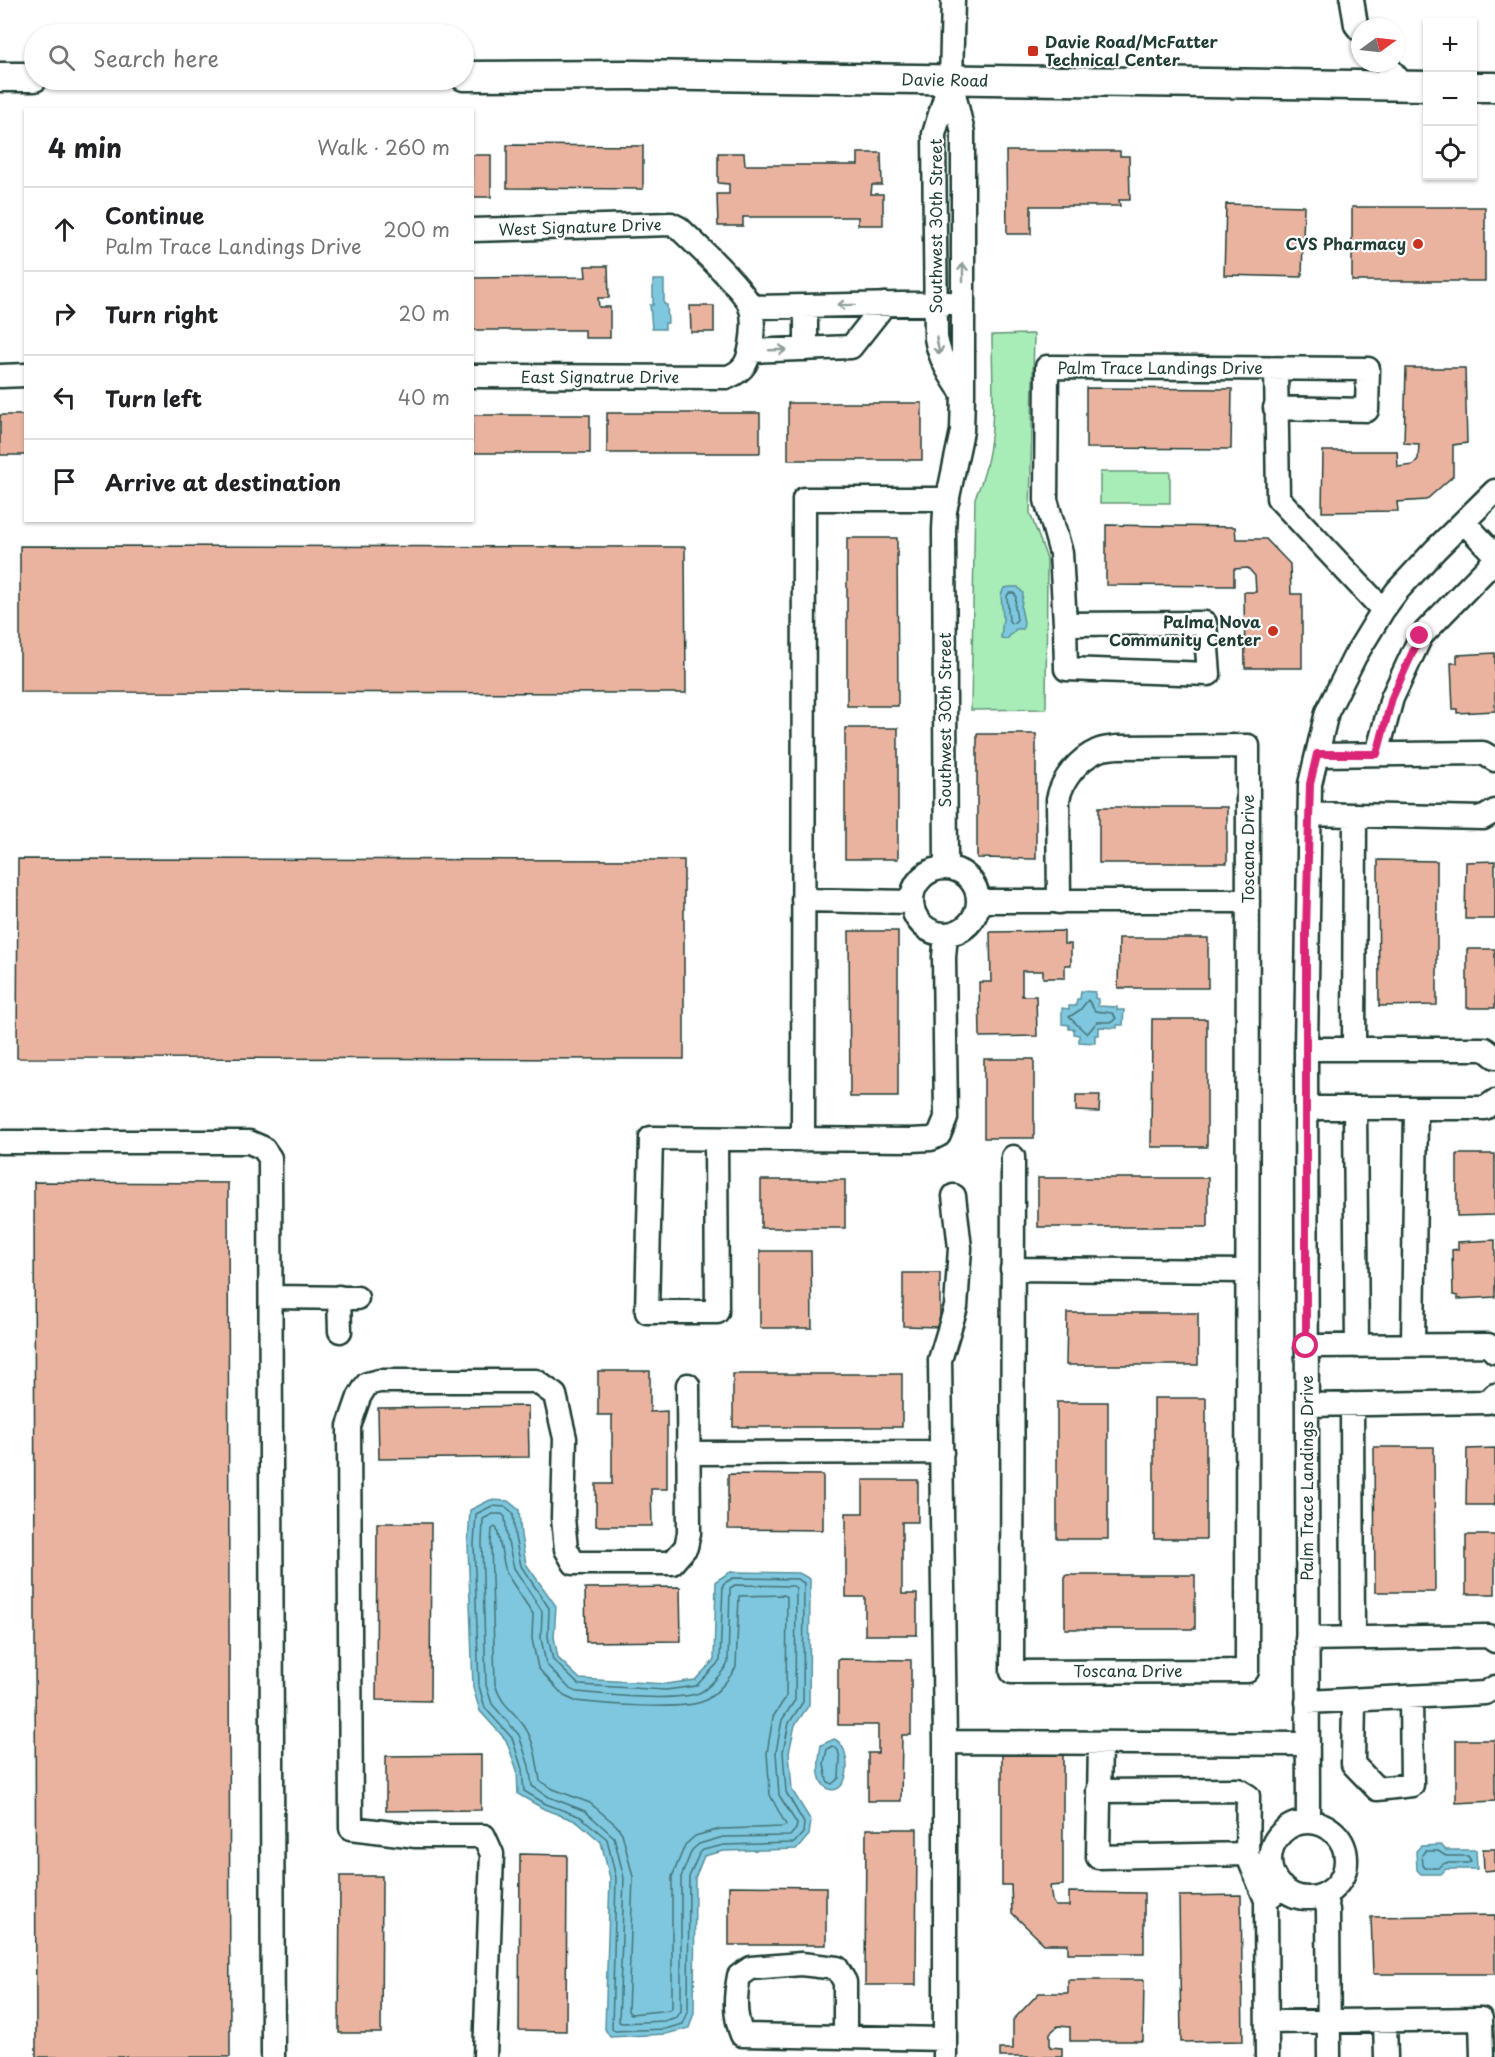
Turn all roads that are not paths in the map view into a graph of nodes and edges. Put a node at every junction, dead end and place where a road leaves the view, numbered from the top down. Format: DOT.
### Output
graph roads {
  1 [pos="952,0"];
  2 [pos="1352,0"];
  3 [pos="1355,18"];
  4 [pos="1397,72"];
  5 [pos="474,76"];
  6 [pos="0,77"];
  7 [pos="24,77"];
  8 [pos="951,80"];
  9 [pos="1416,86"];
  10 [pos="1477,87"];
  11 [pos="1495,87"];
  12 [pos="474,230"];
  13 [pos="936,303"];
  14 [pos="963,303"];
  15 [pos="885,304"];
  16 [pos="806,306"];
  17 [pos="750,307"];
  18 [pos="806,349"];
  19 [pos="750,351"];
  20 [pos="1276,369"];
  21 [pos="24,375"];
  22 [pos="0,376"];
  23 [pos="474,376"];
  24 [pos="963,394"];
  25 [pos="1275,408"];
  26 [pos="1495,491"];
  27 [pos="948,499"];
  28 [pos="1464,522"];
  29 [pos="1495,555"];
  30 [pos="1495,560"];
  31 [pos="1383,610"];
  32 [pos="1065,624"];
  33 [pos="1317,754"];
  34 [pos="1377,754"];
  35 [pos="1495,760"];
  36 [pos="1495,811"];
  37 [pos="1309,814"];
  38 [pos="1356,815"];
  39 [pos="946,867"];
  40 [pos="803,900"];
  41 [pos="978,901"];
  42 [pos="1248,901"];
  43 [pos="912,902"];
  44 [pos="1059,902"];
  45 [pos="946,934"];
  46 [pos="1305,1049"];
  47 [pos="1354,1049"];
  48 [pos="1495,1057"];
  49 [pos="1495,1101"];
  50 [pos="1306,1108"];
  51 [pos="1355,1108"];
  52 [pos="1416,1108"];
  53 [pos="716,1139"];
  54 [pos="803,1140"];
  55 [pos="0,1142"];
  56 [pos="1013,1157"];
  57 [pos="954,1196"];
  58 [pos="1012,1269"];
  59 [pos="1247,1271"];
  60 [pos="271,1297"];
  61 [pos="340,1331"];
  62 [pos="1413,1345"];
  63 [pos="1306,1346"];
  64 [pos="1357,1346"];
  65 [pos="1495,1352"];
  66 [pos="688,1385"];
  67 [pos="1495,1395"];
  68 [pos="1352,1404"];
  69 [pos="1306,1405"];
  70 [pos="942,1452"];
  71 [pos="688,1453"];
  72 [pos="1353,1637"];
  73 [pos="1307,1639"];
  74 [pos="1495,1641"];
  75 [pos="1495,1688"];
  76 [pos="1411,1697"];
  77 [pos="1354,1700"];
  78 [pos="1307,1702"];
  79 [pos="945,1742"];
  80 [pos="1100,1743"];
  81 [pos="1308,1744"];
  82 [pos="1098,1791"];
  83 [pos="1308,1822"];
  84 [pos="1247,1854"];
  85 [pos="1274,1894"];
  86 [pos="1324,1895"];
  87 [pos="1267,2022"];
  88 [pos="1328,2022"];
  89 [pos="1385,2022"];
  90 [pos="845,2037"];
  91 [pos="945,2048"];
  92 [pos="273,2057"];
  93 [pos="485,2057"];
  94 [pos="1268,2057"];
  95 [pos="1329,2057"];
  96 [pos="1386,2057"];
  97 [pos="1482,2057"];
  1 -- 8 [label="street"];
  2 -- 3 [label="street"];
  4 -- 9 [label="street"];
  5 -- 8 [label="main road, Davie Road"];
  6 -- 7 [label="main road"];
  8 -- 9 [label="main road, Davie Road"];
  8 -- 13 [label="street, Southwest 30th Street"];
  14 -- 8 [label="street, Southwest 30th Street, one-way"];
  10 -- 11 [label="main road"];
  12 -- 17 [label="street, West Signature Drive"];
  13 -- 14 [label="street"];
  13 -- 15 [label="street"];
  13 -- 24 [label="street, Southwest 30th Street, one-way"];
  14 -- 24 [label="street, Southwest 30th Street"];
  15 -- 16 [label="street, one-way"];
  15 -- 18 [label="street"];
  16 -- 17 [label="street"];
  16 -- 18 [label="street"];
  17 -- 19 [label="street"];
  19 -- 18 [label="street, one-way"];
  19 -- 23 [label="street, East Signatrue Drive"];
  20 -- 25 [label="street, Palm Trace Landings Drive"];
  20 -- 25 [label="street, Palm Trace Landings Drive"];
  20 -- 32 [label="street, Palm Trace Landings Drive"];
  21 -- 22 [label="street"];
  24 -- 27 [label="street, Southwest 30th Street"];
  25 -- 31 [label="street, Palm Trace Landings Drive"];
  26 -- 28 [label="street, Palm Trace Landings Drive"];
  27 -- 39 [label="street, Southwest 30th Street"];
  27 -- 40 [label="street"];
  28 -- 29 [label="street"];
  28 -- 31 [label="street, Palm Trace Landings Drive"];
  30 -- 34 [label="street"];
  31 -- 33 [label="street, Palm Trace Landings Drive"];
  32 -- 32 [label="street"];
  33 -- 34 [label="street"];
  33 -- 37 [label="street, Palm Trace Landings Drive"];
  34 -- 35 [label="street"];
  36 -- 38 [label="street"];
  37 -- 38 [label="street"];
  37 -- 46 [label="street, Palm Trace Landings Drive"];
  38 -- 47 [label="street"];
  39 -- 41 [label="street"];
  39 -- 43 [label="street"];
  40 -- 43 [label="street"];
  40 -- 54 [label="street"];
  41 -- 44 [label="street"];
  41 -- 45 [label="street"];
  42 -- 44 [label="street"];
  42 -- 44 [label="street, Toscana Drive"];
  42 -- 59 [label="street, Toscana Drive"];
  43 -- 45 [label="street"];
  45 -- 54 [label="street"];
  46 -- 47 [label="street"];
  46 -- 50 [label="street, Palm Trace Landings Drive"];
  47 -- 48 [label="street"];
  49 -- 52 [label="street"];
  50 -- 51 [label="street"];
  50 -- 63 [label="street, Palm Trace Landings Drive"];
  51 -- 52 [label="street"];
  51 -- 64 [label="street"];
  52 -- 62 [label="street"];
  53 -- 53 [label="street"];
  53 -- 54 [label="street"];
  55 -- 60 [label="street"];
  56 -- 58 [label="street, Toscana Drive"];
  57 -- 70 [label="street"];
  58 -- 59 [label="street"];
  58 -- 59 [label="street, Toscana Drive"];
  60 -- 61 [label="street"];
  60 -- 92 [label="street"];
  62 -- 64 [label="street"];
  62 -- 65 [label="street"];
  63 -- 64 [label="street"];
  63 -- 69 [label="street, Palm Trace Landings Drive"];
  66 -- 71 [label="street"];
  67 -- 68 [label="street"];
  68 -- 69 [label="street"];
  68 -- 72 [label="street"];
  69 -- 73 [label="street, Palm Trace Landings Drive"];
  70 -- 71 [label="street"];
  70 -- 79 [label="street"];
  71 -- 93 [label="street"];
  72 -- 73 [label="street"];
  72 -- 74 [label="street"];
  73 -- 78 [label="street, Palm Trace Landings Drive"];
  75 -- 76 [label="street"];
  76 -- 77 [label="street"];
  76 -- 77 [label="street"];
  77 -- 78 [label="street"];
  78 -- 81 [label="street, Palm Trace Landings Drive"];
  79 -- 80 [label="street"];
  79 -- 91 [label="street"];
  80 -- 81 [label="street"];
  80 -- 82 [label="street"];
  81 -- 83 [label="street, Palm Trace Landings Drive"];
  82 -- 84 [label="street"];
  82 -- 84 [label="street"];
  83 -- 85 [label="street"];
  83 -- 86 [label="street"];
  84 -- 85 [label="street"];
  85 -- 86 [label="street"];
  85 -- 87 [label="street"];
  86 -- 88 [label="street"];
  87 -- 88 [label="street"];
  87 -- 94 [label="street"];
  88 -- 89 [label="street"];
  88 -- 95 [label="street"];
  89 -- 96 [label="street"];
  89 -- 97 [label="street"];
  90 -- 90 [label="street"];
  90 -- 91 [label="street"];
}
